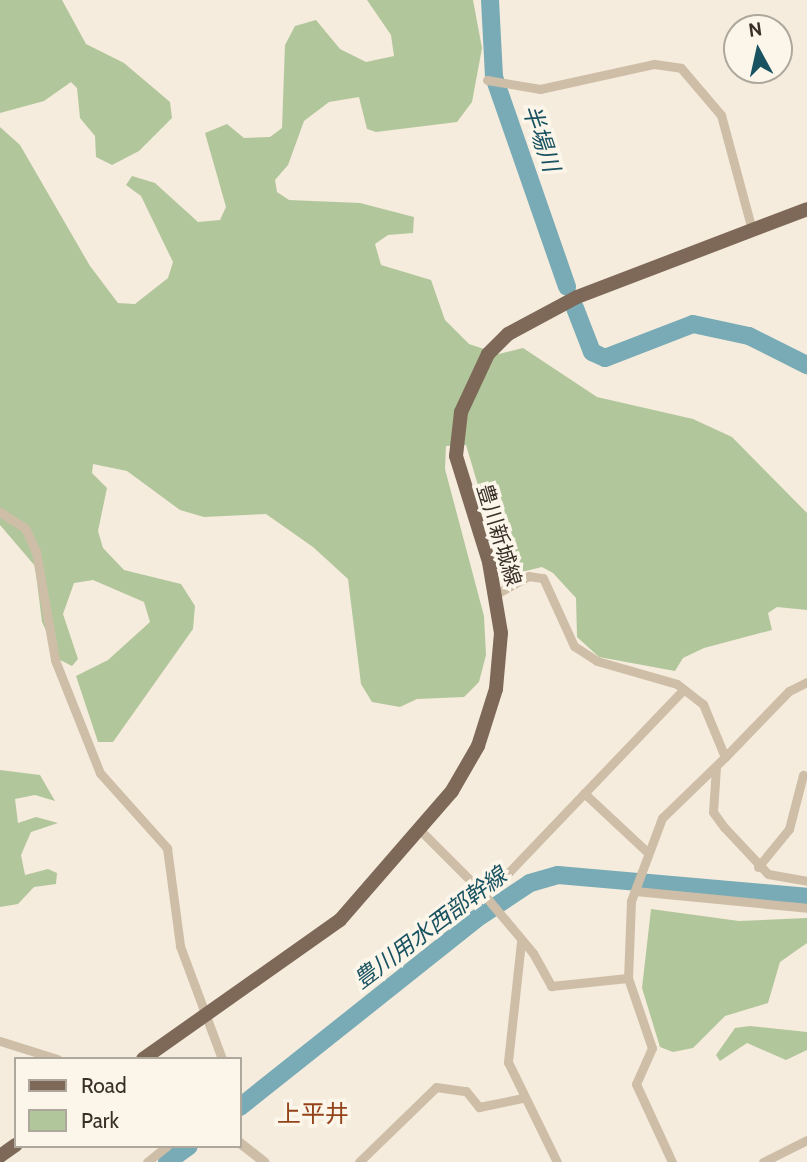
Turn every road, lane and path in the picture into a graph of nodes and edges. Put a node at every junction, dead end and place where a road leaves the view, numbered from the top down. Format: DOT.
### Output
graph roads {
  1 [pos="487,80"];
  2 [pos="807,209"];
  3 [pos="752,230"];
  4 [pos="0,512"];
  5 [pos="496,594"];
  6 [pos="807,682"];
  7 [pos="683,690"];
  8 [pos="725,757"];
  9 [pos="716,767"];
  10 [pos="803,775"];
  11 [pos="584,793"];
  12 [pos="420,830"];
  13 [pos="646,851"];
  14 [pos="758,867"];
  15 [pos="807,881"];
  16 [pos="635,889"];
  17 [pos="484,895"];
  18 [pos="807,908"];
  19 [pos="521,942"];
  20 [pos="628,978"];
  21 [pos="208,1015"];
  22 [pos="0,1041"];
  23 [pos="51,1057"];
  24 [pos="146,1057"];
  25 [pos="221,1057"];
  26 [pos="523,1098"];
  27 [pos="807,1140"];
  28 [pos="242,1145"];
  29 [pos="164,1148"];
  30 [pos="147,1162"];
  31 [pos="264,1162"];
  32 [pos="359,1162"];
  33 [pos="557,1162"];
  34 [pos="672,1162"];
  35 [pos="763,1162"];
  1 -- 3 [label="street"];
  2 -- 3 [label="main road, 豊川新城線"];
  3 -- 5 [label="main road, 豊川新城線"];
  4 -- 21 [label="street"];
  5 -- 7 [label="street"];
  5 -- 12 [label="main road, 豊川新城線"];
  6 -- 8 [label="street"];
  7 -- 8 [label="street"];
  7 -- 11 [label="street"];
  8 -- 9 [label="street"];
  9 -- 13 [label="street"];
  9 -- 14 [label="street"];
  10 -- 14 [label="street"];
  11 -- 13 [label="street"];
  11 -- 17 [label="street"];
  12 -- 17 [label="street"];
  12 -- 21 [label="main road, 豊川新城線"];
  13 -- 16 [label="street"];
  14 -- 15 [label="street"];
  16 -- 18 [label="street"];
  16 -- 20 [label="street"];
  17 -- 19 [label="street"];
  19 -- 20 [label="street"];
  19 -- 26 [label="street"];
  20 -- 34 [label="street"];
  21 -- 24 [label="main road, 豊川新城線"];
  21 -- 25 [label="street"];
  22 -- 23 [label="street"];
  26 -- 32 [label="street"];
  26 -- 33 [label="street"];
  27 -- 35 [label="street"];
  28 -- 31 [label="street"];
  29 -- 30 [label="street"];
}
